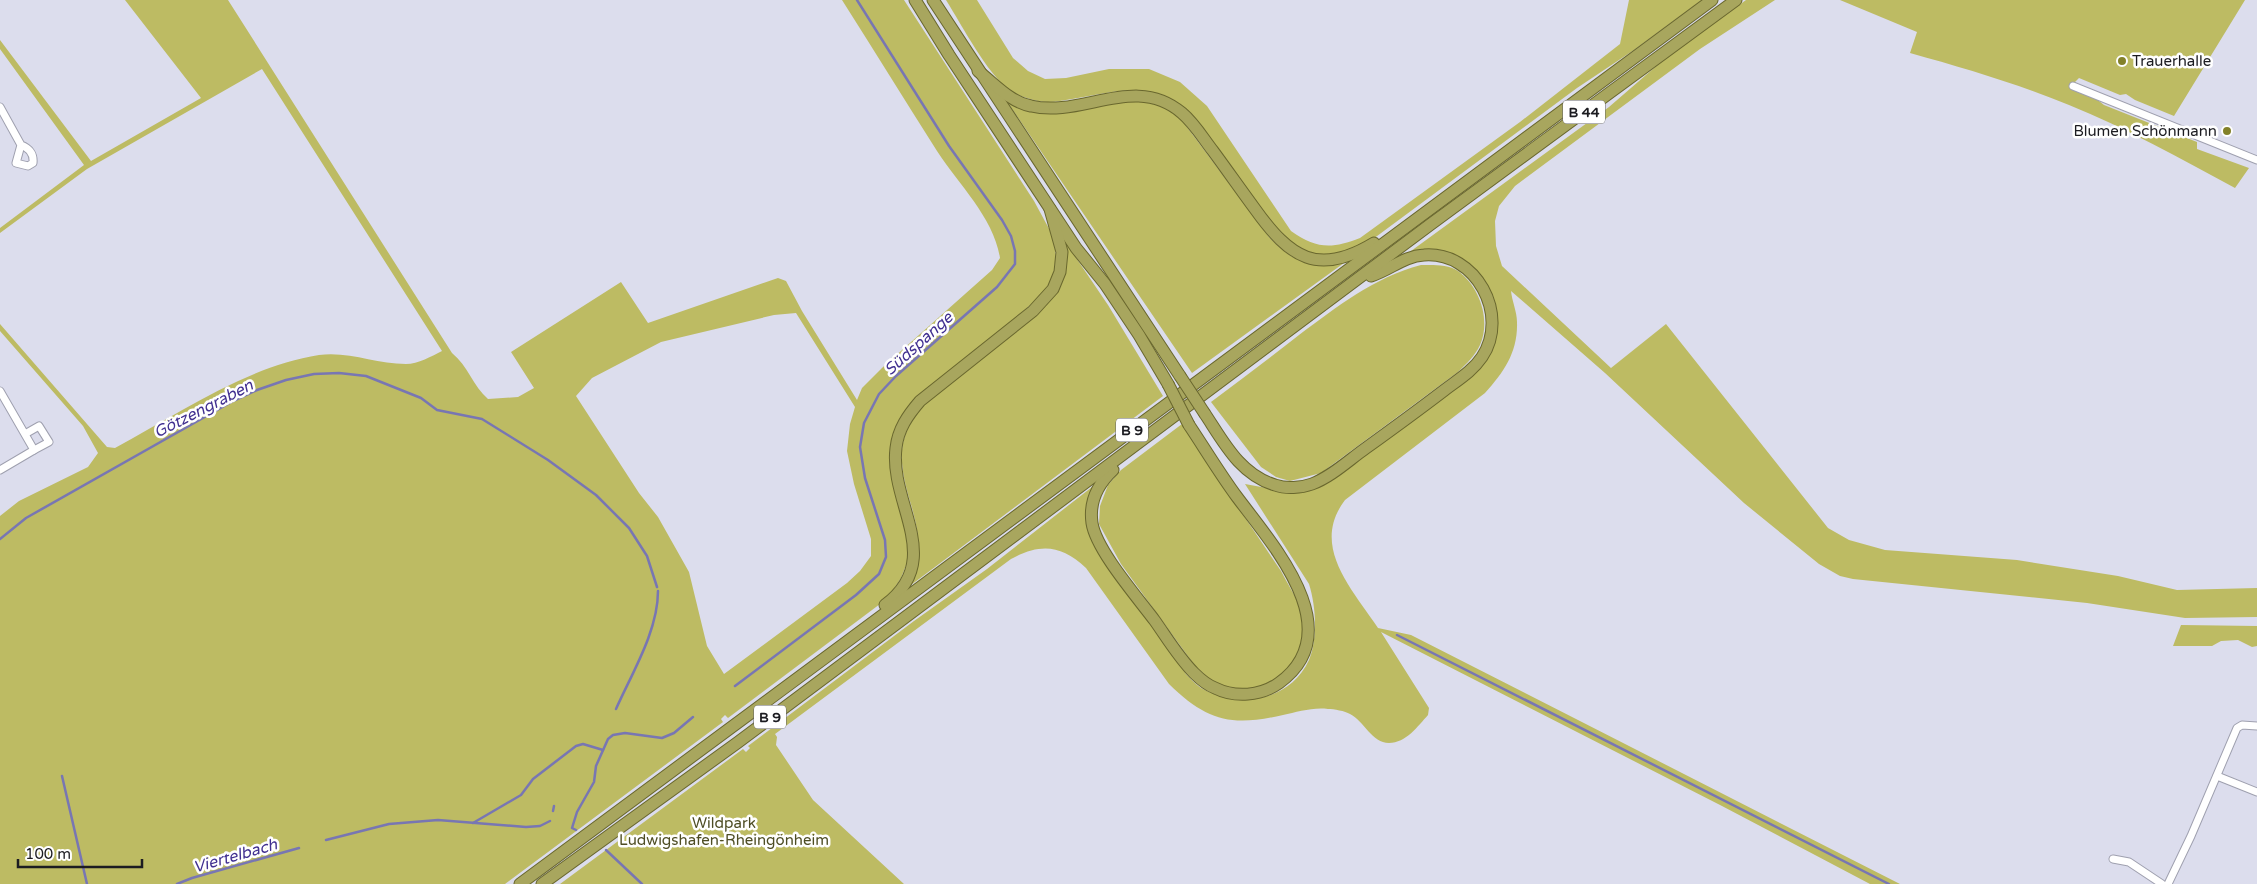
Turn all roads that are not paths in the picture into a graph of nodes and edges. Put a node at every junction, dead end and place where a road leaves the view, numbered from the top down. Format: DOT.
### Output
graph roads {
  1 [pos="915,0"];
  2 [pos="933,0"];
  3 [pos="1712,0"];
  4 [pos="1736,0"];
  5 [pos="978,71"];
  6 [pos="2073,86"];
  7 [pos="0,107"];
  8 [pos="21,145"];
  9 [pos="2257,160"];
  10 [pos="1050,209"];
  11 [pos="1399,232"];
  12 [pos="1360,278"];
  13 [pos="0,391"];
  14 [pos="26,434"];
  15 [pos="1135,447"];
  16 [pos="34,450"];
  17 [pos="0,470"];
  18 [pos="865,628"];
  19 [pos="2257,726"];
  20 [pos="2217,776"];
  21 [pos="2257,792"];
  22 [pos="2113,859"];
  23 [pos="520,884"];
  24 [pos="542,884"];
  25 [pos="2162,884"];
  26 [pos="2168,884"];
  1 -- 10 [label="highway"];
  2 -- 5 [label="highway"];
  3 -- 11 [label="highway, B 44"];
  4 -- 12 [label="highway, B 44"];
  5 -- 11 [label="highway"];
  5 -- 12 [label="highway, bridge"];
  6 -- 9 [label="street"];
  7 -- 8 [label="street"];
  10 -- 15 [label="highway, bridge"];
  10 -- 18 [label="highway"];
  11 -- 18 [label="highway, B 9"];
  12 -- 15 [label="highway, B 9"];
  13 -- 14 [label="street"];
  14 -- 16 [label="street"];
  14 -- 16 [label="street"];
  15 -- 24 [label="highway, B 9"];
  16 -- 17 [label="street"];
  18 -- 23 [label="highway, B 9"];
  19 -- 20 [label="street"];
  20 -- 21 [label="street"];
  20 -- 26 [label="street"];
  22 -- 25 [label="street"];
}
